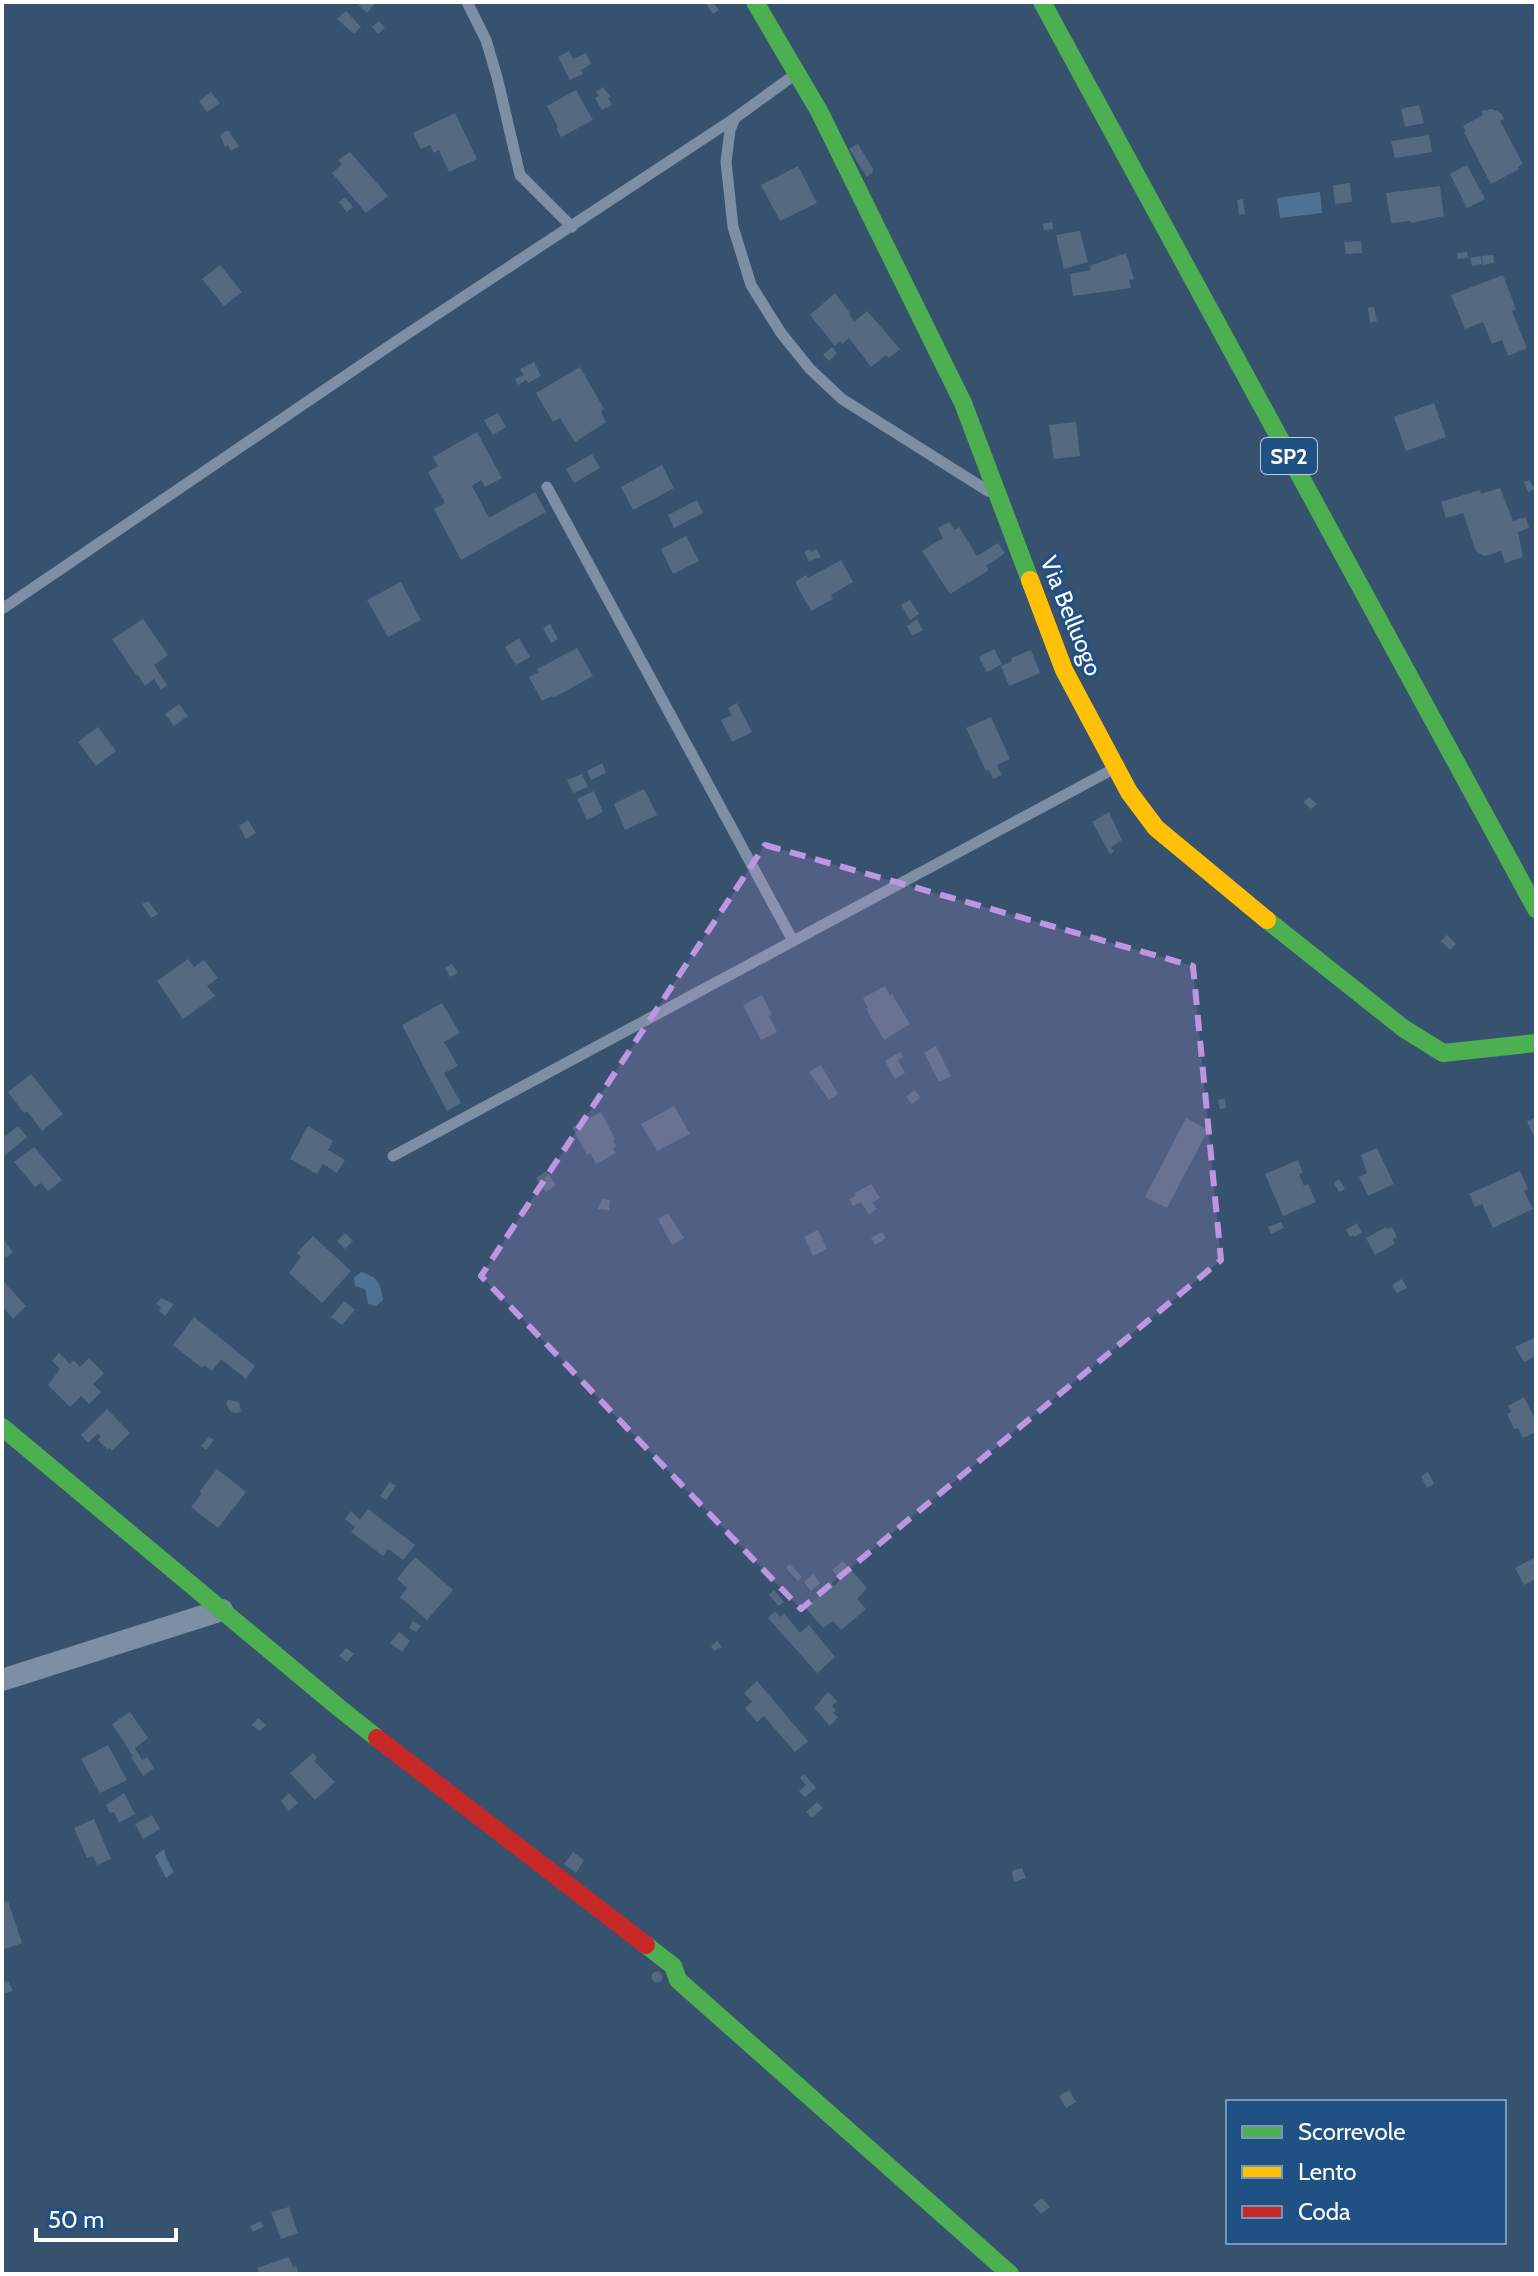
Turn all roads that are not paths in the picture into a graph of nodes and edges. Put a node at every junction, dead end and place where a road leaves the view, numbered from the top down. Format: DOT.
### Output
graph roads {
  1 [pos="467,2"];
  2 [pos="755,2"];
  3 [pos="1042,2"];
  4 [pos="797,73"];
  5 [pos="735,118"];
  6 [pos="572,227"];
  7 [pos="547,487"];
  8 [pos="999,497"];
  9 [pos="2,609"];
  10 [pos="1116,767"];
  11 [pos="1536,909"];
  12 [pos="793,941"];
  13 [pos="1536,1043"];
  14 [pos="393,1156"];
  15 [pos="2,1427"];
  16 [pos="222,1610"];
  17 [pos="2,1680"];
  18 [pos="1010,2274"];
  1 -- 6 [label="lane"];
  2 -- 4 [label="street, Via Belluogo"];
  3 -- 11 [label="street, SP2"];
  4 -- 5 [label="lane"];
  4 -- 8 [label="street, Via Belluogo"];
  5 -- 6 [label="lane"];
  5 -- 8 [label="lane"];
  6 -- 9 [label="lane"];
  7 -- 12 [label="lane"];
  8 -- 10 [label="street, Via Belluogo"];
  10 -- 12 [label="lane"];
  10 -- 13 [label="street, Via Belluogo"];
  12 -- 14 [label="lane"];
  15 -- 16 [label="street"];
  16 -- 17 [label="street"];
  16 -- 18 [label="street"];
}
